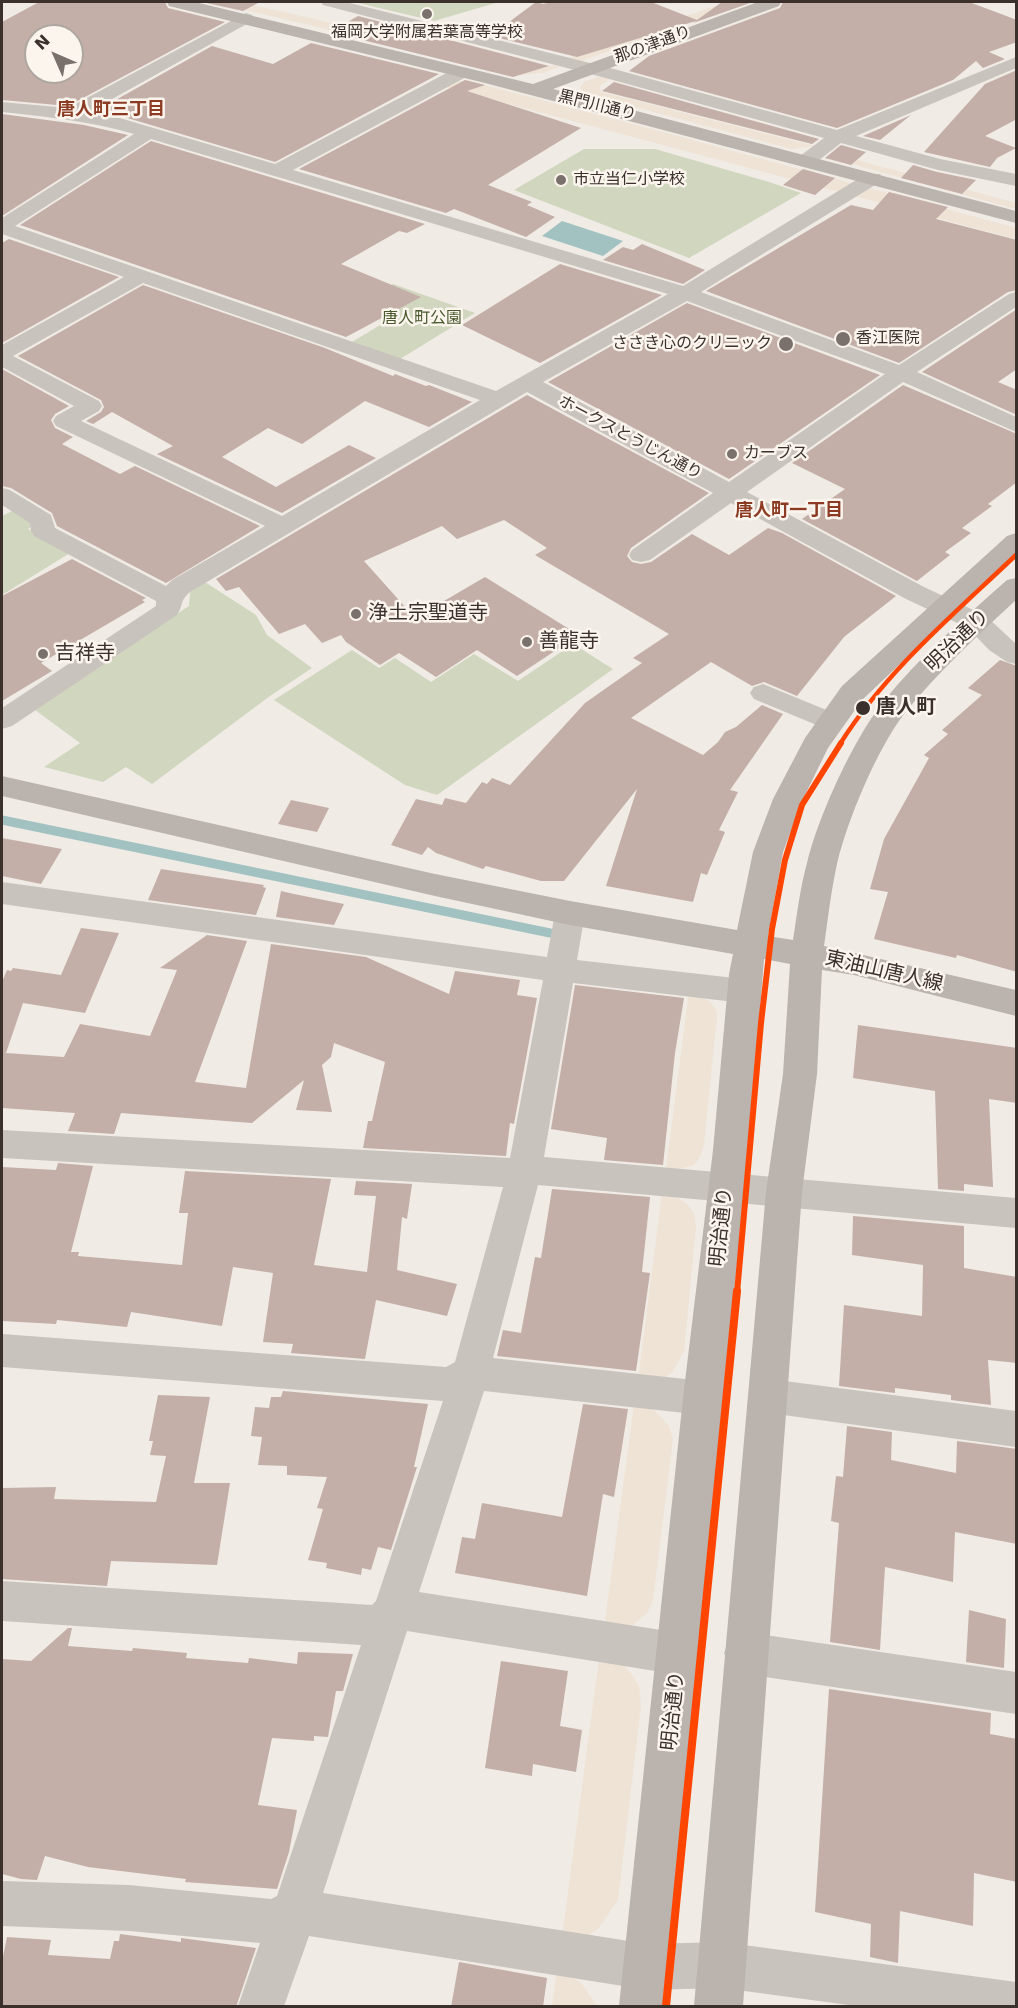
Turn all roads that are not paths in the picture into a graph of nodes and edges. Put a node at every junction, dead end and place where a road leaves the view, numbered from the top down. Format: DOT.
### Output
graph roads {
  1 [pos="175,2"];
  2 [pos="329,2"];
  3 [pos="773,2"];
  4 [pos="246,18"];
  5 [pos="1017,62"];
  6 [pos="587,69"];
  7 [pos="462,72"];
  8 [pos="534,90"];
  9 [pos="2,107"];
  10 [pos="71,114"];
  11 [pos="149,132"];
  12 [pos="837,137"];
  13 [pos="807,160"];
  14 [pos="276,171"];
  15 [pos="873,178"];
  16 [pos="1017,180"];
  17 [pos="1017,217"];
  18 [pos="2,227"];
  19 [pos="141,276"];
  20 [pos="685,293"];
  21 [pos="1017,298"];
  22 [pos="2,354"];
  23 [pos="2,359"];
  24 [pos="901,373"];
  25 [pos="528,383"];
  26 [pos="498,399"];
  27 [pos="1017,425"];
  28 [pos="733,493"];
  29 [pos="2,495"];
  30 [pos="283,526"];
  31 [pos="1017,541"];
  32 [pos="641,555"];
  33 [pos="1017,586"];
  34 [pos="169,598"];
  35 [pos="960,614"];
  36 [pos="1017,656"];
  37 [pos="763,693"];
  38 [pos="2,720"];
  39 [pos="831,722"];
  40 [pos="2,786"];
  41 [pos="2,893"];
  42 [pos="570,913"];
  43 [pos="750,944"];
  44 [pos="807,954"];
  45 [pos="559,970"];
  46 [pos="743,991"];
  47 [pos="1017,1003"];
  48 [pos="2,1144"];
  49 [pos="525,1170"];
  50 [pos="727,1186"];
  51 [pos="784,1192"];
  52 [pos="1017,1213"];
  53 [pos="2,1350"];
  54 [pos="471,1373"];
  55 [pos="769,1396"];
  56 [pos="703,1398"];
  57 [pos="1017,1429"];
  58 [pos="2,1601"];
  59 [pos="396,1609"];
  60 [pos="745,1653"];
  61 [pos="680,1654"];
  62 [pos="1017,1693"];
  63 [pos="2,1904"];
  64 [pos="295,1911"];
  65 [pos="720,1986"];
  66 [pos="646,1987"];
  67 [pos="1017,2005"];
  68 [pos="261,2007"];
  1 -- 4 [label="street, 黒門川通り"];
  2 -- 6 [label="street"];
  3 -- 6 [label="street, 那の津通り"];
  4 -- 7 [label="street, 黒門川通り"];
  4 -- 10 [label="street"];
  5 -- 12 [label="street"];
  6 -- 8 [label="street, 那の津通り"];
  6 -- 12 [label="street"];
  7 -- 8 [label="street, 黒門川通り"];
  7 -- 14 [label="street"];
  8 -- 13 [label="street, 黒門川通り"];
  9 -- 10 [label="street"];
  10 -- 11 [label="street"];
  11 -- 14 [label="street"];
  11 -- 18 [label="street"];
  12 -- 13 [label="street"];
  12 -- 16 [label="street"];
  13 -- 15 [label="street, 黒門川通り"];
  14 -- 20 [label="street"];
  15 -- 17 [label="street, 黒門川通り"];
  15 -- 20 [label="street"];
  18 -- 19 [label="street"];
  19 -- 22 [label="street"];
  19 -- 26 [label="street"];
  20 -- 24 [label="street"];
  20 -- 25 [label="street"];
  21 -- 24 [label="street"];
  23 -- 30 [label="street"];
  24 -- 27 [label="street"];
  24 -- 28 [label="street"];
  25 -- 26 [label="street"];
  25 -- 28 [label="street, ホークスとうじん通り"];
  26 -- 30 [label="street"];
  28 -- 32 [label="street"];
  28 -- 35 [label="street, ホークスとうじん通り"];
  29 -- 34 [label="street"];
  30 -- 34 [label="street"];
  31 -- 35 [label="street, 明治通り"];
  33 -- 35 [label="street, 明治通り"];
  34 -- 38 [label="street"];
  35 -- 36 [label="street"];
  35 -- 39 [label="street, 明治通り"];
  35 -- 44 [label="street, 明治通り"];
  37 -- 39 [label="street"];
  39 -- 43 [label="street, 明治通り"];
  40 -- 42 [label="street, 東油山唐人線"];
  41 -- 45 [label="street"];
  42 -- 43 [label="street, 東油山唐人線"];
  42 -- 45 [label="street"];
  43 -- 44 [label="street, 東油山唐人線"];
  43 -- 46 [label="street, 明治通り"];
  44 -- 47 [label="street, 東油山唐人線"];
  44 -- 51 [label="street, 明治通り"];
  45 -- 46 [label="street"];
  45 -- 49 [label="street"];
  46 -- 50 [label="street, 明治通り"];
  48 -- 49 [label="street"];
  49 -- 50 [label="street"];
  49 -- 54 [label="street"];
  50 -- 51 [label="street"];
  50 -- 56 [label="street, 明治通り"];
  51 -- 52 [label="street"];
  51 -- 55 [label="street, 明治通り"];
  53 -- 54 [label="street"];
  54 -- 56 [label="street"];
  54 -- 59 [label="street"];
  55 -- 57 [label="street"];
  55 -- 60 [label="street, 明治通り"];
  56 -- 61 [label="street, 明治通り"];
  58 -- 59 [label="street"];
  59 -- 61 [label="street"];
  59 -- 64 [label="street"];
  60 -- 62 [label="street"];
  60 -- 65 [label="street, 明治通り"];
  61 -- 66 [label="street, 明治通り"];
  63 -- 64 [label="street"];
  64 -- 66 [label="street"];
  64 -- 68 [label="street"];
  65 -- 66 [label="street"];
  65 -- 67 [label="street"];
}
